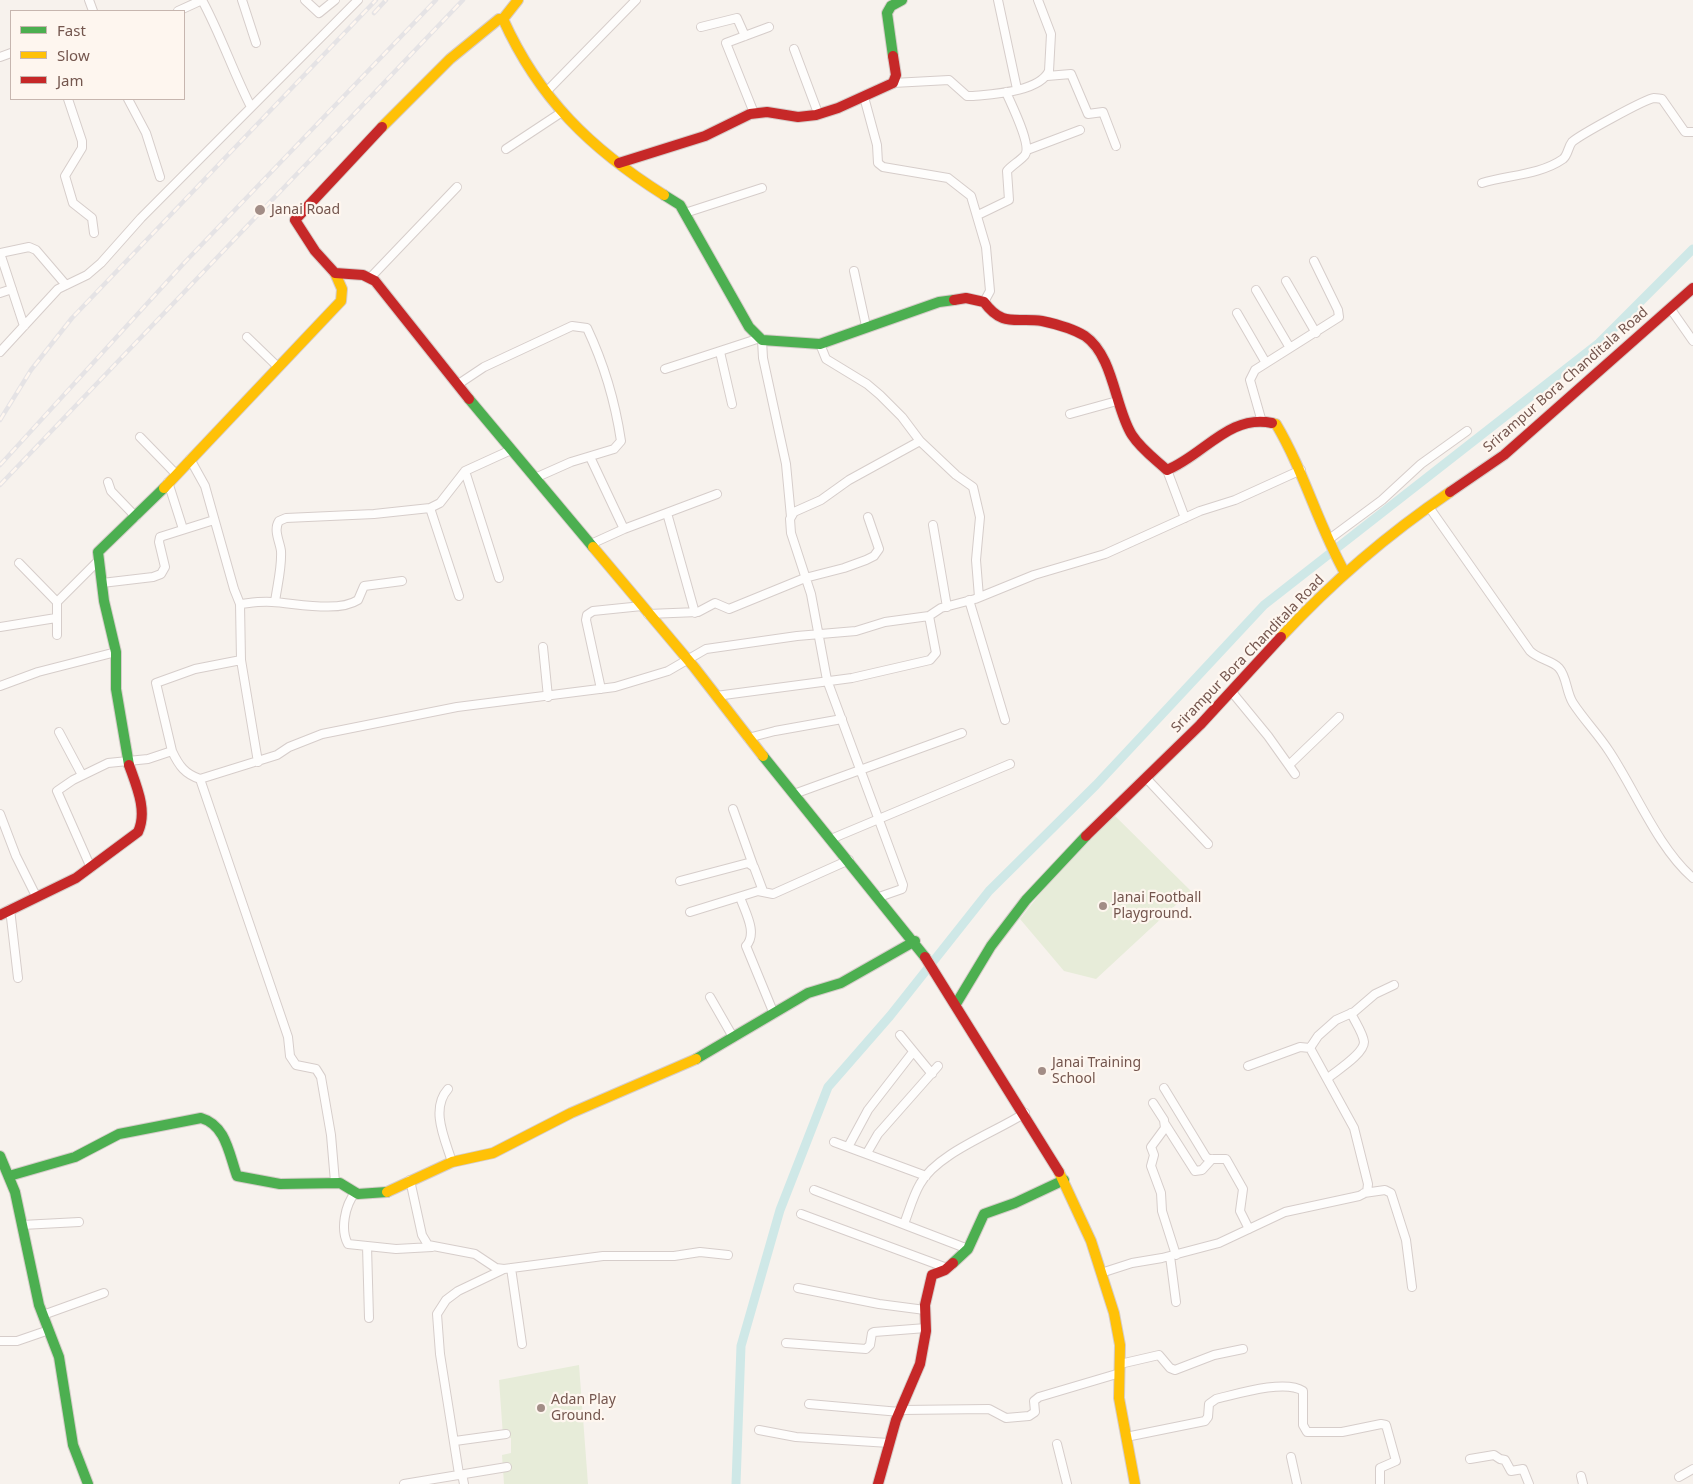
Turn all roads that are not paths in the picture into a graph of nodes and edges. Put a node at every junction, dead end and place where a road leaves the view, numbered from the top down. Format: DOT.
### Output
graph roads {
  1 [pos="202,0"];
  2 [pos="242,0"];
  3 [pos="305,0"];
  4 [pos="335,0"];
  5 [pos="358,0"];
  6 [pos="518,0"];
  7 [pos="636,0"];
  8 [pos="902,0"];
  9 [pos="998,0"];
  10 [pos="1038,0"];
  11 [pos="180,10"];
  12 [pos="503,19"];
  13 [pos="701,27"];
  14 [pos="769,27"];
  15 [pos="745,36"];
  16 [pos="256,44"];
  17 [pos="794,49"];
  18 [pos="1047,76"];
  19 [pos="893,83"];
  20 [pos="1017,89"];
  21 [pos="546,91"];
  22 [pos="1006,92"];
  23 [pos="864,97"];
  24 [pos="68,100"];
  25 [pos="129,100"];
  26 [pos="251,107"];
  27 [pos="562,112"];
  28 [pos="754,113"];
  29 [pos="818,113"];
  30 [pos="1080,130"];
  31 [pos="1693,132"];
  32 [pos="1116,146"];
  33 [pos="506,149"];
  34 [pos="1027,150"];
  35 [pos="619,163"];
  36 [pos="160,177"];
  37 [pos="1482,183"];
  38 [pos="457,187"];
  39 [pos="762,188"];
  40 [pos="684,213"];
  41 [pos="978,214"];
  42 [pos="94,233"];
  43 [pos="0,253"];
  44 [pos="1314,261"];
  45 [pos="854,271"];
  46 [pos="335,273"];
  47 [pos="370,278"];
  48 [pos="1286,282"];
  49 [pos="66,285"];
  50 [pos="1693,288"];
  51 [pos="12,289"];
  52 [pos="1256,290"];
  53 [pos="0,293"];
  54 [pos="984,302"];
  55 [pos="1670,308"];
  56 [pos="1236,313"];
  57 [pos="24,326"];
  58 [pos="866,326"];
  59 [pos="1316,333"];
  60 [pos="247,337"];
  61 [pos="761,339"];
  62 [pos="1693,341"];
  63 [pos="820,344"];
  64 [pos="1290,348"];
  65 [pos="0,352"];
  66 [pos="720,352"];
  67 [pos="1266,363"];
  68 [pos="278,367"];
  69 [pos="665,369"];
  70 [pos="457,384"];
  71 [pos="1117,401"];
  72 [pos="732,404"];
  73 [pos="1070,414"];
  74 [pos="1262,422"];
  75 [pos="1467,431"];
  76 [pos="140,437"];
  77 [pos="920,440"];
  78 [pos="511,450"];
  79 [pos="590,457"];
  80 [pos="190,459"];
  81 [pos="1167,470"];
  82 [pos="1301,470"];
  83 [pos="465,471"];
  84 [pos="172,478"];
  85 [pos="535,478"];
  86 [pos="108,482"];
  87 [pos="717,494"];
  88 [pos="1429,506"];
  89 [pos="430,508"];
  90 [pos="667,513"];
  91 [pos="136,517"];
  92 [pos="791,517"];
  93 [pos="868,517"];
  94 [pos="1185,518"];
  95 [pos="214,520"];
  96 [pos="933,525"];
  97 [pos="183,529"];
  98 [pos="624,529"];
  99 [pos="591,544"];
  100 [pos="1330,544"];
  101 [pos="99,560"];
  102 [pos="19,563"];
  103 [pos="1342,569"];
  104 [pos="500,578"];
  105 [pos="805,578"];
  106 [pos="402,581"];
  107 [pos="102,583"];
  108 [pos="459,596"];
  109 [pos="979,597"];
  110 [pos="969,600"];
  111 [pos="57,602"];
  112 [pos="275,602"];
  113 [pos="240,604"];
  114 [pos="947,606"];
  115 [pos="645,610"];
  116 [pos="694,613"];
  117 [pos="929,616"];
  118 [pos="56,618"];
  119 [pos="0,627"];
  120 [pos="57,634"];
  121 [pos="819,634"];
  122 [pos="543,647"];
  123 [pos="116,652"];
  124 [pos="241,660"];
  125 [pos="688,660"];
  126 [pos="828,680"];
  127 [pos="0,686"];
  128 [pos="601,689"];
  129 [pos="1231,691"];
  130 [pos="716,696"];
  131 [pos="548,697"];
  132 [pos="1339,717"];
  133 [pos="842,718"];
  134 [pos="1005,720"];
  135 [pos="59,732"];
  136 [pos="962,733"];
  137 [pos="748,738"];
  138 [pos="172,751"];
  139 [pos="126,760"];
  140 [pos="258,762"];
  141 [pos="1010,764"];
  142 [pos="1288,765"];
  143 [pos="861,770"];
  144 [pos="1294,774"];
  145 [pos="82,775"];
  146 [pos="200,779"];
  147 [pos="1147,779"];
  148 [pos="794,794"];
  149 [pos="733,809"];
  150 [pos="0,814"];
  151 [pos="877,818"];
  152 [pos="831,839"];
  153 [pos="1208,844"];
  154 [pos="849,860"];
  155 [pos="753,865"];
  156 [pos="91,868"];
  157 [pos="1693,878"];
  158 [pos="680,882"];
  159 [pos="763,891"];
  160 [pos="36,896"];
  161 [pos="740,896"];
  162 [pos="879,897"];
  163 [pos="10,909"];
  164 [pos="690,912"];
  165 [pos="0,915"];
  166 [pos="918,946"];
  167 [pos="18,978"];
  168 [pos="1394,985"];
  169 [pos="710,997"];
  170 [pos="956,1004"];
  171 [pos="1351,1013"];
  172 [pos="774,1014"];
  173 [pos="900,1035"];
  174 [pos="733,1037"];
  175 [pos="1310,1048"];
  176 [pos="913,1052"];
  177 [pos="938,1066"];
  178 [pos="1248,1066"];
  179 [pos="932,1074"];
  180 [pos="1328,1078"];
  181 [pos="1164,1088"];
  182 [pos="448,1089"];
  183 [pos="1153,1103"];
  184 [pos="1025,1114"];
  185 [pos="1165,1124"];
  186 [pos="834,1142"];
  187 [pos="848,1147"];
  188 [pos="867,1153"];
  189 [pos="0,1156"];
  190 [pos="1212,1159"];
  191 [pos="452,1162"];
  192 [pos="9,1176"];
  193 [pos="926,1176"];
  194 [pos="410,1180"];
  195 [pos="1064,1180"];
  196 [pos="335,1182"];
  197 [pos="814,1190"];
  198 [pos="355,1193"];
  199 [pos="1364,1193"];
  200 [pos="801,1214"];
  201 [pos="79,1222"];
  202 [pos="904,1224"];
  203 [pos="22,1225"];
  204 [pos="1249,1229"];
  205 [pos="367,1246"];
  206 [pos="432,1247"];
  207 [pos="968,1249"];
  208 [pos="728,1255"];
  209 [pos="1173,1255"];
  210 [pos="948,1268"];
  211 [pos="507,1269"];
  212 [pos="1102,1273"];
  213 [pos="1412,1287"];
  214 [pos="798,1288"];
  215 [pos="104,1293"];
  216 [pos="1176,1302"];
  217 [pos="925,1310"];
  218 [pos="43,1315"];
  219 [pos="369,1318"];
  220 [pos="926,1328"];
  221 [pos="49,1330"];
  222 [pos="0,1341"];
  223 [pos="786,1343"];
  224 [pos="522,1344"];
  225 [pos="1243,1349"];
  226 [pos="1120,1369"];
  227 [pos="809,1404"];
  228 [pos="900,1411"];
  229 [pos="759,1430"];
  230 [pos="506,1434"];
  231 [pos="1126,1437"];
  232 [pos="455,1441"];
  233 [pos="889,1443"];
  234 [pos="1057,1444"];
  235 [pos="1291,1457"];
  236 [pos="1470,1459"];
  237 [pos="507,1467"];
  238 [pos="1693,1469"];
  239 [pos="461,1474"];
  240 [pos="1679,1477"];
  241 [pos="88,1484"];
  242 [pos="404,1484"];
  243 [pos="464,1484"];
  244 [pos="878,1484"];
  245 [pos="1067,1484"];
  246 [pos="1135,1484"];
  247 [pos="1297,1484"];
  248 [pos="1380,1484"];
  249 [pos="1529,1484"];
  1 -- 11 [label="street"];
  1 -- 26 [label="street"];
  2 -- 16 [label="street"];
  3 -- 4 [label="street"];
  5 -- 26 [label="street"];
  6 -- 12 [label="street"];
  7 -- 21 [label="street"];
  8 -- 19 [label="street"];
  9 -- 20 [label="street"];
  10 -- 18 [label="street"];
  12 -- 21 [label="street"];
  12 -- 46 [label="street"];
  13 -- 15 [label="street"];
  14 -- 15 [label="street"];
  15 -- 28 [label="street"];
  17 -- 29 [label="street"];
  18 -- 20 [label="street"];
  18 -- 32 [label="street"];
  19 -- 22 [label="street"];
  19 -- 23 [label="street"];
  20 -- 22 [label="street"];
  21 -- 27 [label="street"];
  22 -- 34 [label="street"];
  23 -- 29 [label="street"];
  23 -- 41 [label="street"];
  24 -- 42 [label="street"];
  25 -- 36 [label="street"];
  26 -- 49 [label="street"];
  27 -- 33 [label="street"];
  27 -- 35 [label="street"];
  28 -- 29 [label="street"];
  28 -- 35 [label="street"];
  30 -- 34 [label="street"];
  31 -- 37 [label="street"];
  34 -- 41 [label="street"];
  35 -- 40 [label="street"];
  38 -- 47 [label="street"];
  39 -- 40 [label="street"];
  40 -- 61 [label="street"];
  41 -- 54 [label="street"];
  43 -- 49 [label="street"];
  43 -- 51 [label="street"];
  44 -- 59 [label="street"];
  45 -- 58 [label="street"];
  46 -- 47 [label="street"];
  46 -- 68 [label="street"];
  47 -- 70 [label="street"];
  48 -- 59 [label="street"];
  49 -- 57 [label="street"];
  50 -- 55 [label="street, Srirampur Bora Chanditala Road"];
  51 -- 53 [label="street"];
  51 -- 57 [label="street"];
  52 -- 64 [label="street"];
  54 -- 58 [label="street"];
  54 -- 71 [label="street"];
  55 -- 62 [label="street"];
  55 -- 88 [label="street, Srirampur Bora Chanditala Road"];
  56 -- 67 [label="street"];
  57 -- 65 [label="street"];
  58 -- 63 [label="street"];
  59 -- 64 [label="street"];
  60 -- 68 [label="street"];
  61 -- 63 [label="street"];
  61 -- 66 [label="street"];
  61 -- 92 [label="street"];
  63 -- 77 [label="street"];
  64 -- 67 [label="street"];
  66 -- 69 [label="street"];
  66 -- 72 [label="street"];
  67 -- 74 [label="street"];
  68 -- 80 [label="street"];
  70 -- 78 [label="street"];
  70 -- 79 [label="street"];
  71 -- 73 [label="street"];
  71 -- 81 [label="street"];
  74 -- 81 [label="street"];
  74 -- 82 [label="street"];
  75 -- 100 [label="street"];
  76 -- 84 [label="street"];
  77 -- 92 [label="street"];
  77 -- 109 [label="street"];
  78 -- 83 [label="street"];
  78 -- 85 [label="street"];
  79 -- 85 [label="street"];
  79 -- 98 [label="street"];
  80 -- 84 [label="street"];
  80 -- 95 [label="street"];
  81 -- 94 [label="street"];
  82 -- 94 [label="street"];
  82 -- 100 [label="street"];
  83 -- 89 [label="street"];
  83 -- 104 [label="street"];
  84 -- 91 [label="street"];
  84 -- 97 [label="street"];
  85 -- 99 [label="street"];
  86 -- 91 [label="street"];
  87 -- 90 [label="street"];
  88 -- 103 [label="street, Srirampur Bora Chanditala Road"];
  88 -- 157 [label="street"];
  89 -- 108 [label="street"];
  89 -- 112 [label="street"];
  90 -- 98 [label="street"];
  90 -- 116 [label="street"];
  91 -- 101 [label="street"];
  92 -- 105 [label="street"];
  93 -- 105 [label="street"];
  94 -- 109 [label="street"];
  95 -- 97 [label="street"];
  95 -- 113 [label="street"];
  96 -- 114 [label="street"];
  97 -- 107 [label="street"];
  98 -- 99 [label="street"];
  99 -- 115 [label="street"];
  100 -- 103 [label="street"];
  101 -- 107 [label="street"];
  101 -- 111 [label="street"];
  102 -- 111 [label="street"];
  103 -- 129 [label="street, Srirampur Bora Chanditala Road"];
  105 -- 116 [label="street"];
  105 -- 121 [label="street"];
  106 -- 112 [label="street"];
  107 -- 123 [label="street"];
  109 -- 110 [label="street"];
  110 -- 114 [label="street"];
  110 -- 134 [label="street"];
  111 -- 118 [label="street"];
  112 -- 113 [label="street"];
  113 -- 124 [label="street"];
  114 -- 117 [label="street"];
  115 -- 116 [label="street"];
  115 -- 125 [label="street"];
  115 -- 128 [label="street"];
  117 -- 121 [label="street"];
  117 -- 126 [label="street"];
  118 -- 119 [label="street"];
  118 -- 120 [label="street"];
  121 -- 125 [label="street"];
  121 -- 126 [label="street"];
  122 -- 131 [label="street"];
  123 -- 127 [label="street"];
  123 -- 139 [label="street"];
  124 -- 138 [label="street"];
  124 -- 140 [label="street"];
  125 -- 128 [label="street"];
  125 -- 130 [label="street"];
  126 -- 130 [label="street"];
  126 -- 133 [label="street"];
  128 -- 131 [label="street"];
  129 -- 142 [label="street"];
  129 -- 147 [label="street, Srirampur Bora Chanditala Road"];
  130 -- 137 [label="street"];
  131 -- 140 [label="street"];
  132 -- 142 [label="street"];
  133 -- 137 [label="street"];
  133 -- 143 [label="street"];
  135 -- 145 [label="street"];
  136 -- 143 [label="street"];
  137 -- 148 [label="street"];
  138 -- 139 [label="street"];
  138 -- 146 [label="street"];
  139 -- 145 [label="street"];
  139 -- 156 [label="street"];
  140 -- 146 [label="street"];
  141 -- 151 [label="street"];
  142 -- 144 [label="street"];
  143 -- 148 [label="street"];
  143 -- 151 [label="street"];
  145 -- 156 [label="street"];
  146 -- 196 [label="street"];
  147 -- 153 [label="street"];
  147 -- 170 [label="street, Srirampur Bora Chanditala Road"];
  148 -- 152 [label="street"];
  149 -- 155 [label="street"];
  150 -- 160 [label="street"];
  151 -- 152 [label="street"];
  151 -- 162 [label="street"];
  152 -- 154 [label="street"];
  154 -- 159 [label="street"];
  154 -- 162 [label="street"];
  155 -- 158 [label="street"];
  155 -- 159 [label="street"];
  156 -- 160 [label="street"];
  159 -- 161 [label="street"];
  160 -- 163 [label="street"];
  161 -- 164 [label="street"];
  161 -- 172 [label="street"];
  162 -- 166 [label="street"];
  163 -- 165 [label="street"];
  163 -- 167 [label="street"];
  166 -- 170 [label="street"];
  166 -- 172 [label="street"];
  168 -- 171 [label="street"];
  169 -- 174 [label="street"];
  170 -- 184 [label="street"];
  171 -- 175 [label="street"];
  171 -- 180 [label="street"];
  172 -- 174 [label="street"];
  173 -- 176 [label="street"];
  174 -- 191 [label="street"];
  175 -- 178 [label="street"];
  175 -- 180 [label="street"];
  176 -- 179 [label="street"];
  176 -- 187 [label="street"];
  177 -- 179 [label="street"];
  179 -- 188 [label="street"];
  180 -- 199 [label="street"];
  181 -- 190 [label="street"];
  182 -- 191 [label="street"];
  183 -- 185 [label="street"];
  184 -- 193 [label="street"];
  184 -- 195 [label="street"];
  185 -- 190 [label="street"];
  185 -- 209 [label="street"];
  186 -- 187 [label="street"];
  187 -- 188 [label="street"];
  188 -- 193 [label="street"];
  189 -- 192 [label="street"];
  190 -- 204 [label="street"];
  191 -- 194 [label="street"];
  192 -- 196 [label="street"];
  192 -- 203 [label="street"];
  193 -- 202 [label="street"];
  194 -- 198 [label="street"];
  194 -- 206 [label="street"];
  195 -- 207 [label="street"];
  195 -- 212 [label="street"];
  196 -- 198 [label="street"];
  197 -- 202 [label="street"];
  198 -- 205 [label="street"];
  199 -- 204 [label="street"];
  199 -- 213 [label="street"];
  200 -- 210 [label="street"];
  201 -- 203 [label="street"];
  202 -- 207 [label="street"];
  203 -- 218 [label="street"];
  204 -- 209 [label="street"];
  205 -- 206 [label="street"];
  205 -- 219 [label="street"];
  206 -- 211 [label="street"];
  207 -- 210 [label="street"];
  208 -- 211 [label="street"];
  209 -- 212 [label="street"];
  209 -- 216 [label="street"];
  210 -- 217 [label="street"];
  211 -- 224 [label="street"];
  211 -- 232 [label="street"];
  212 -- 226 [label="street"];
  214 -- 217 [label="street"];
  215 -- 218 [label="street"];
  217 -- 220 [label="street"];
  218 -- 221 [label="street"];
  220 -- 223 [label="street"];
  220 -- 228 [label="street"];
  221 -- 222 [label="street"];
  221 -- 241 [label="street"];
  225 -- 226 [label="street"];
  226 -- 228 [label="street"];
  226 -- 231 [label="street"];
  227 -- 228 [label="street"];
  228 -- 233 [label="street"];
  229 -- 233 [label="street"];
  230 -- 232 [label="street"];
  231 -- 246 [label="street"];
  231 -- 248 [label="street"];
  232 -- 239 [label="street"];
  233 -- 244 [label="street"];
  234 -- 245 [label="street"];
  235 -- 247 [label="street"];
  236 -- 249 [label="street"];
  237 -- 239 [label="street"];
  238 -- 240 [label="street"];
  239 -- 242 [label="street"];
  239 -- 243 [label="street"];
}
